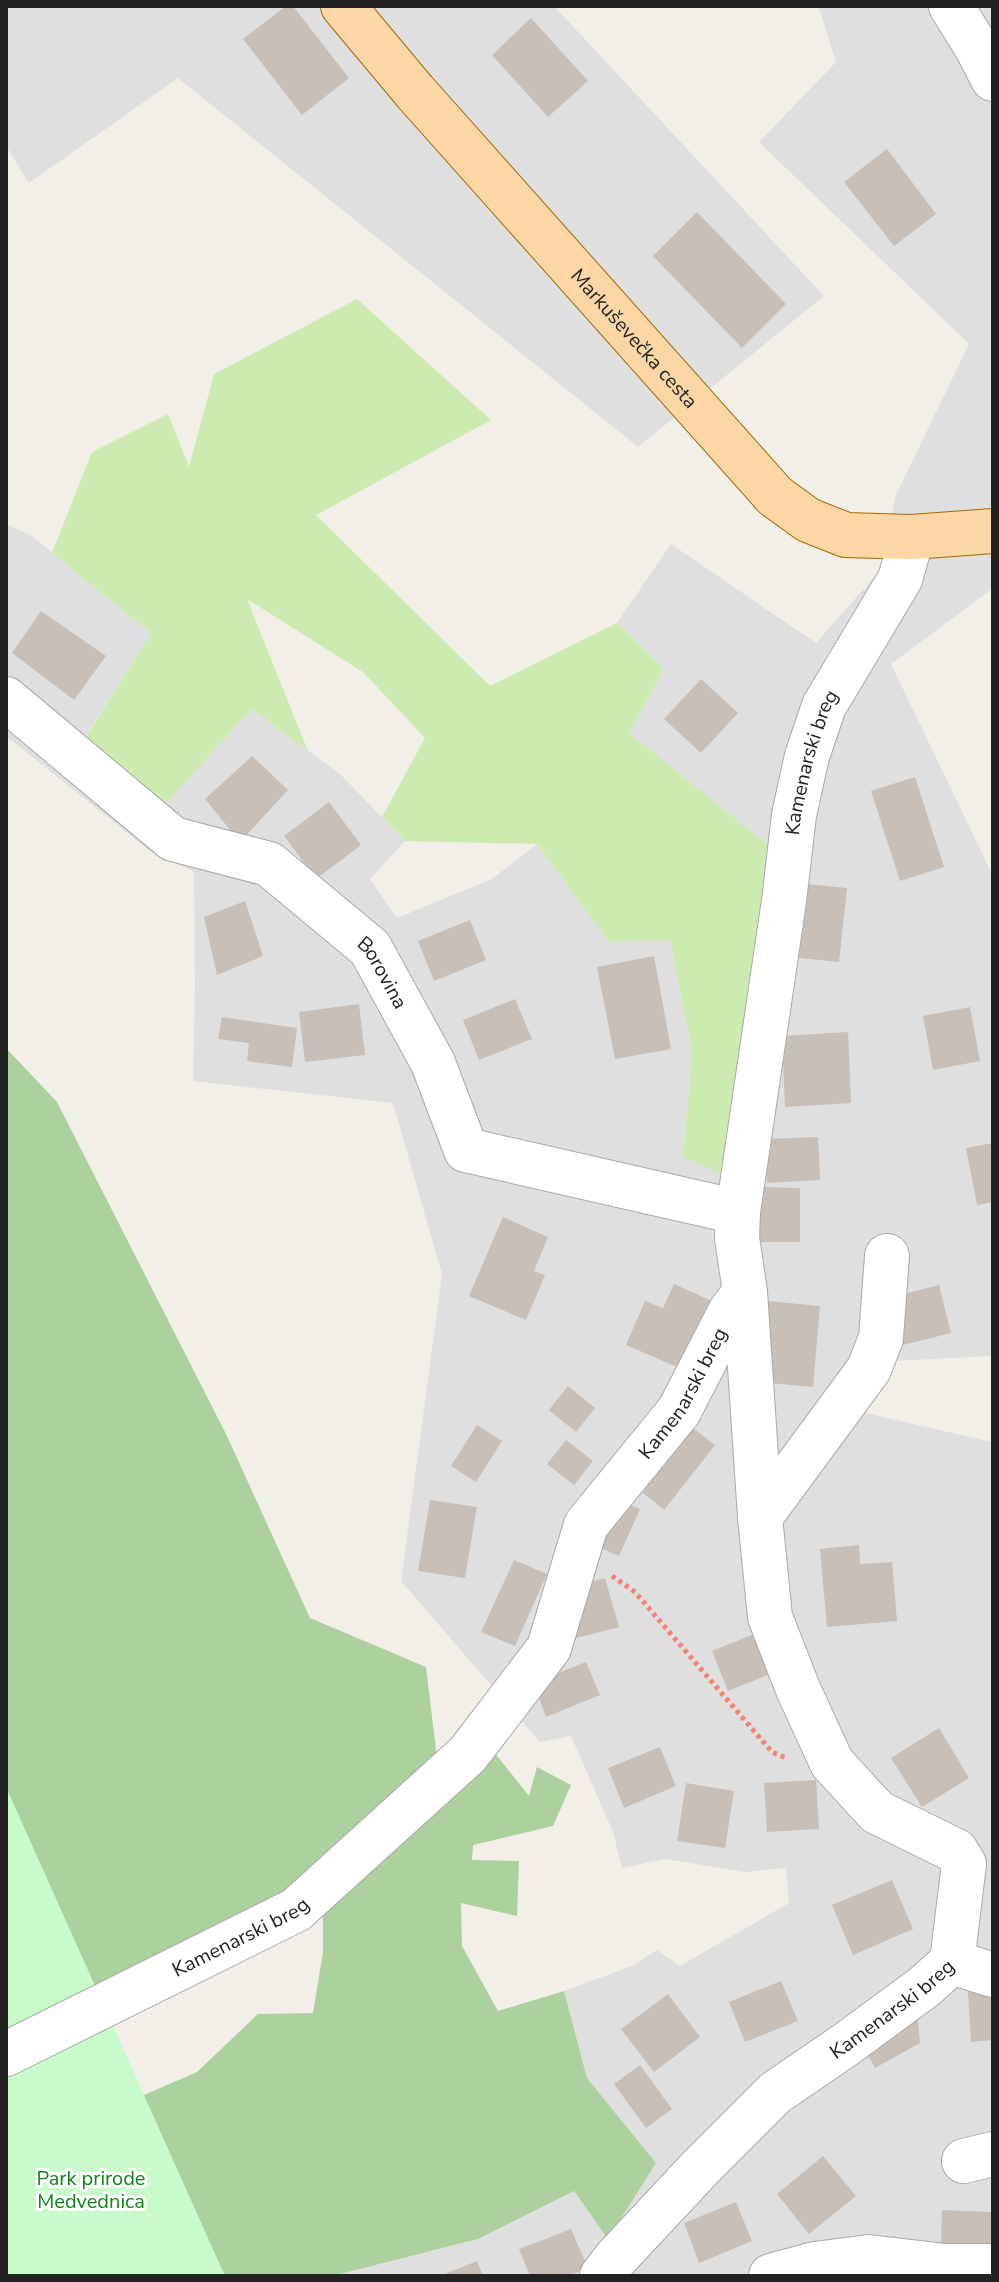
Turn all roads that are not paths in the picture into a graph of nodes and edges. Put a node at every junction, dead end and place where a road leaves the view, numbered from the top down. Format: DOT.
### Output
graph roads {
  1 [pos="343,6"];
  2 [pos="951,6"];
  3 [pos="993,79"];
  4 [pos="993,531"];
  5 [pos="912,537"];
  6 [pos="6,699"];
  7 [pos="738,1212"];
  8 [pos="887,1256"];
  9 [pos="745,1292"];
  10 [pos="760,1517"];
  11 [pos="978,1868"];
  12 [pos="952,1962"];
  13 [pos="993,1975"];
  14 [pos="6,2054"];
  15 [pos="993,2266"];
  16 [pos="602,2276"];
  17 [pos="771,2276"];
  1 -- 5 [label="main road, Markuševečka cesta"];
  2 -- 3 [label="street"];
  4 -- 5 [label="main road, Markuševečka cesta"];
  5 -- 7 [label="street, Kamenarski breg"];
  6 -- 7 [label="street, Borovina"];
  7 -- 9 [label="street, Kamenarski breg"];
  8 -- 10 [label="street"];
  9 -- 10 [label="street, Kamenarski breg"];
  9 -- 14 [label="street, Kamenarski breg"];
  10 -- 11 [label="street, Kamenarski breg"];
  11 -- 12 [label="street, Kamenarski breg"];
  12 -- 13 [label="street"];
  12 -- 16 [label="street, Kamenarski breg"];
  15 -- 17 [label="street"];
}
